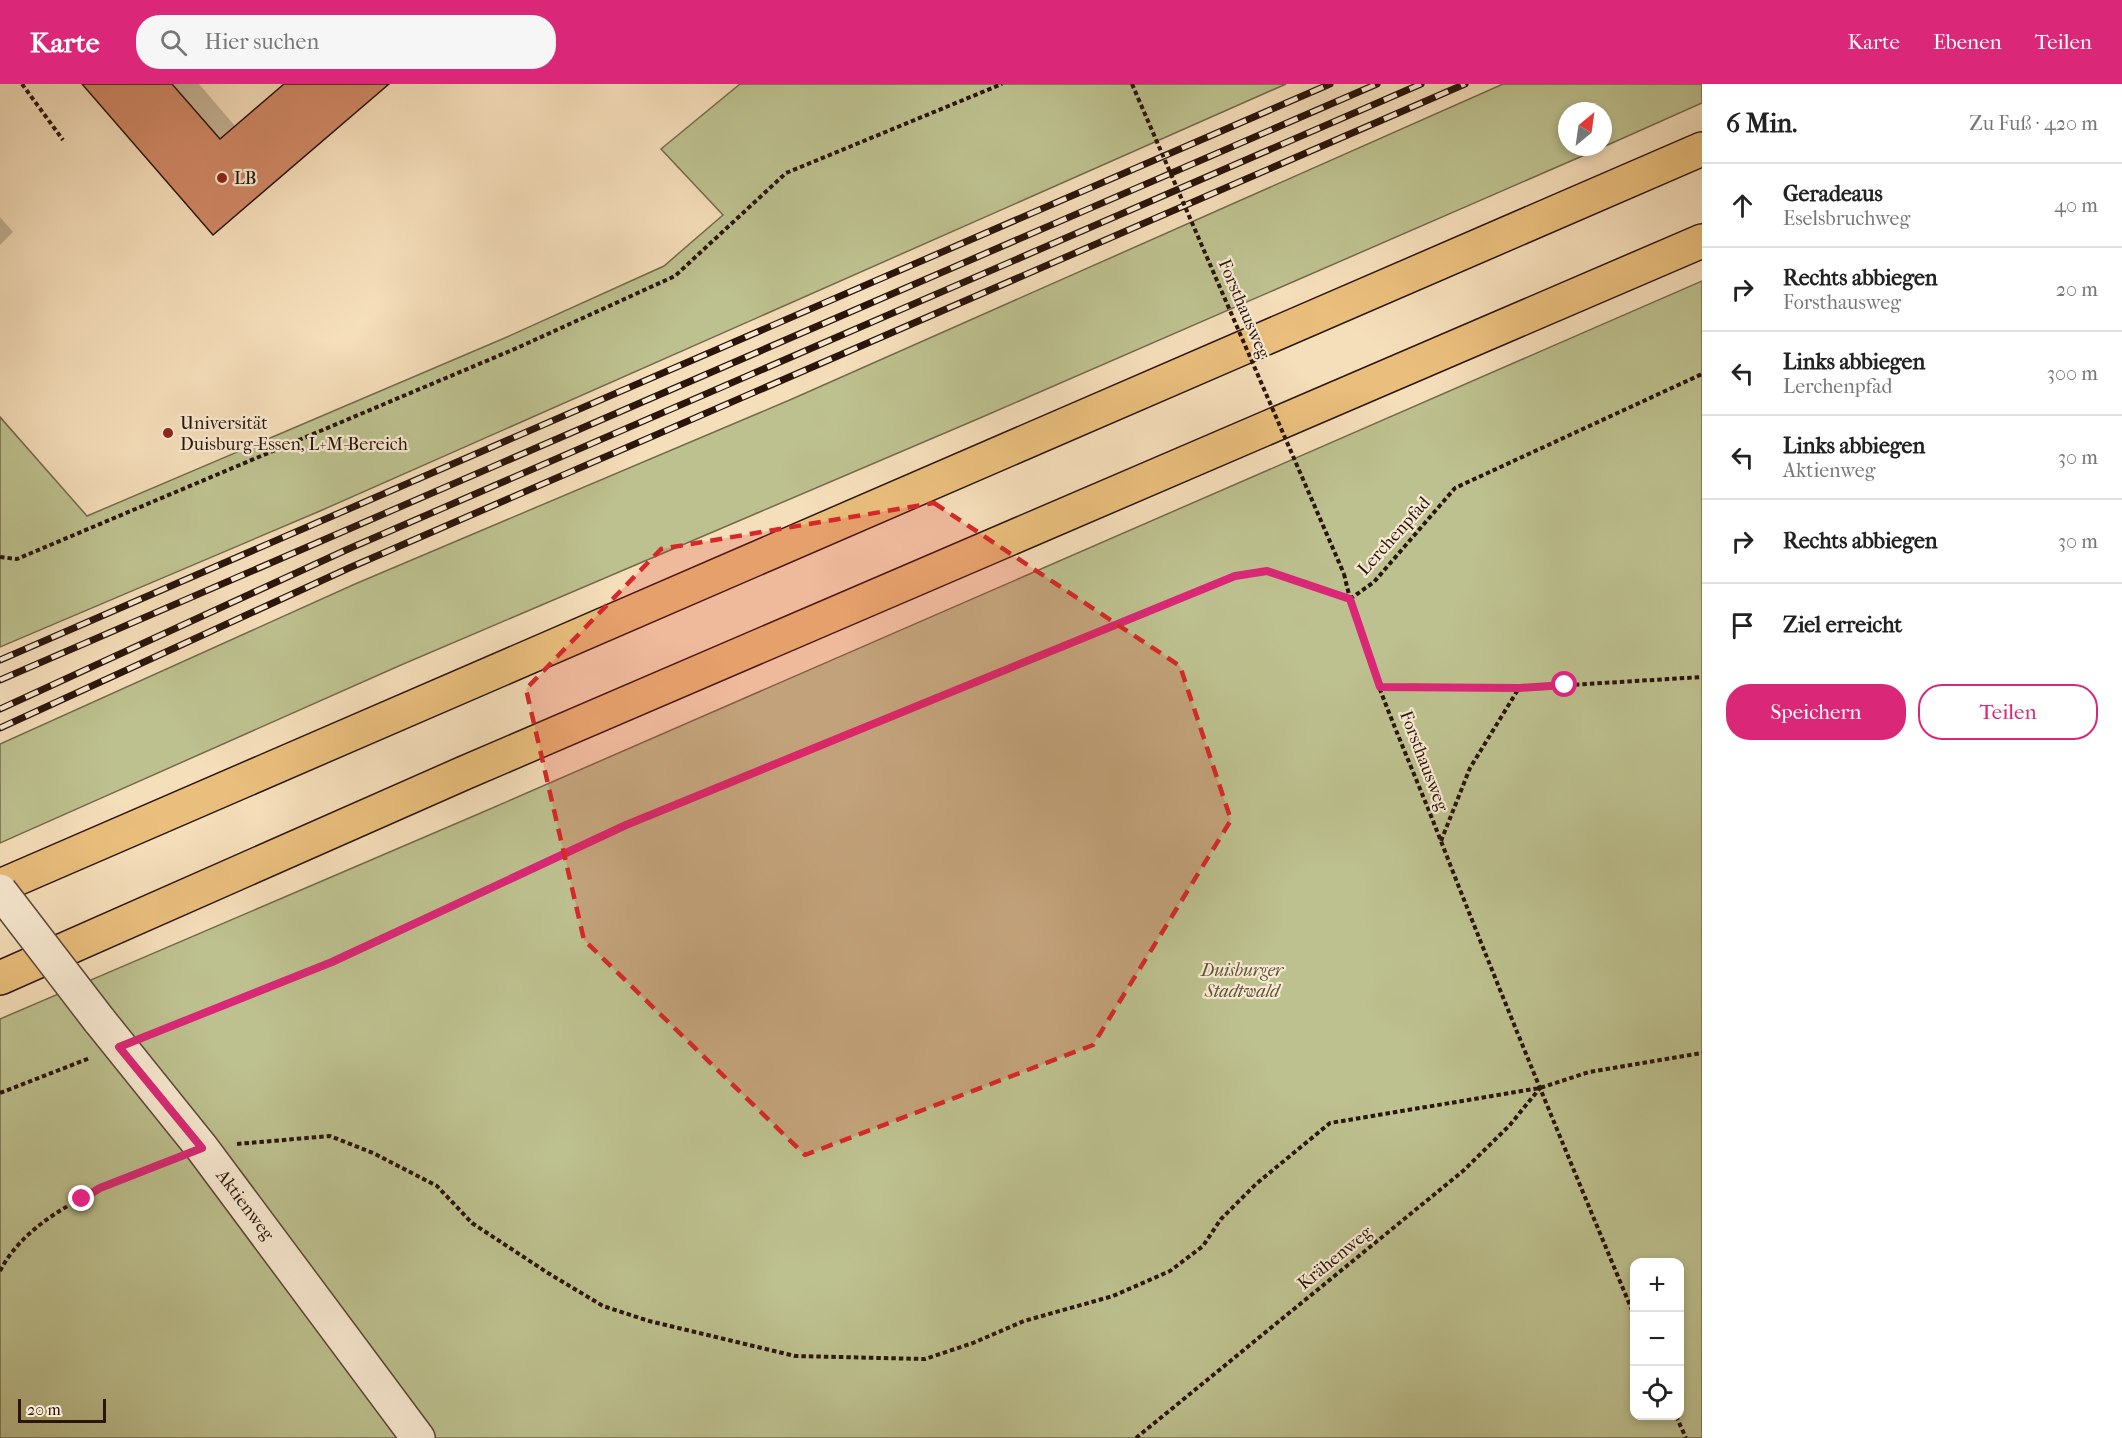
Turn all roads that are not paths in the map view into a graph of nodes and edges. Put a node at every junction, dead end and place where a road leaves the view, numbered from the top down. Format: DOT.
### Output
graph roads {
  1 [pos="1702,149"];
  2 [pos="1702,241"];
  3 [pos="0,886"];
  4 [pos="0,891"];
  5 [pos="0,978"];
  6 [pos="418,1438"];
  1 -- 3 [label="highway"];
  2 -- 5 [label="highway"];
  4 -- 6 [label="lane, Aktienweg, bridge"];
}
